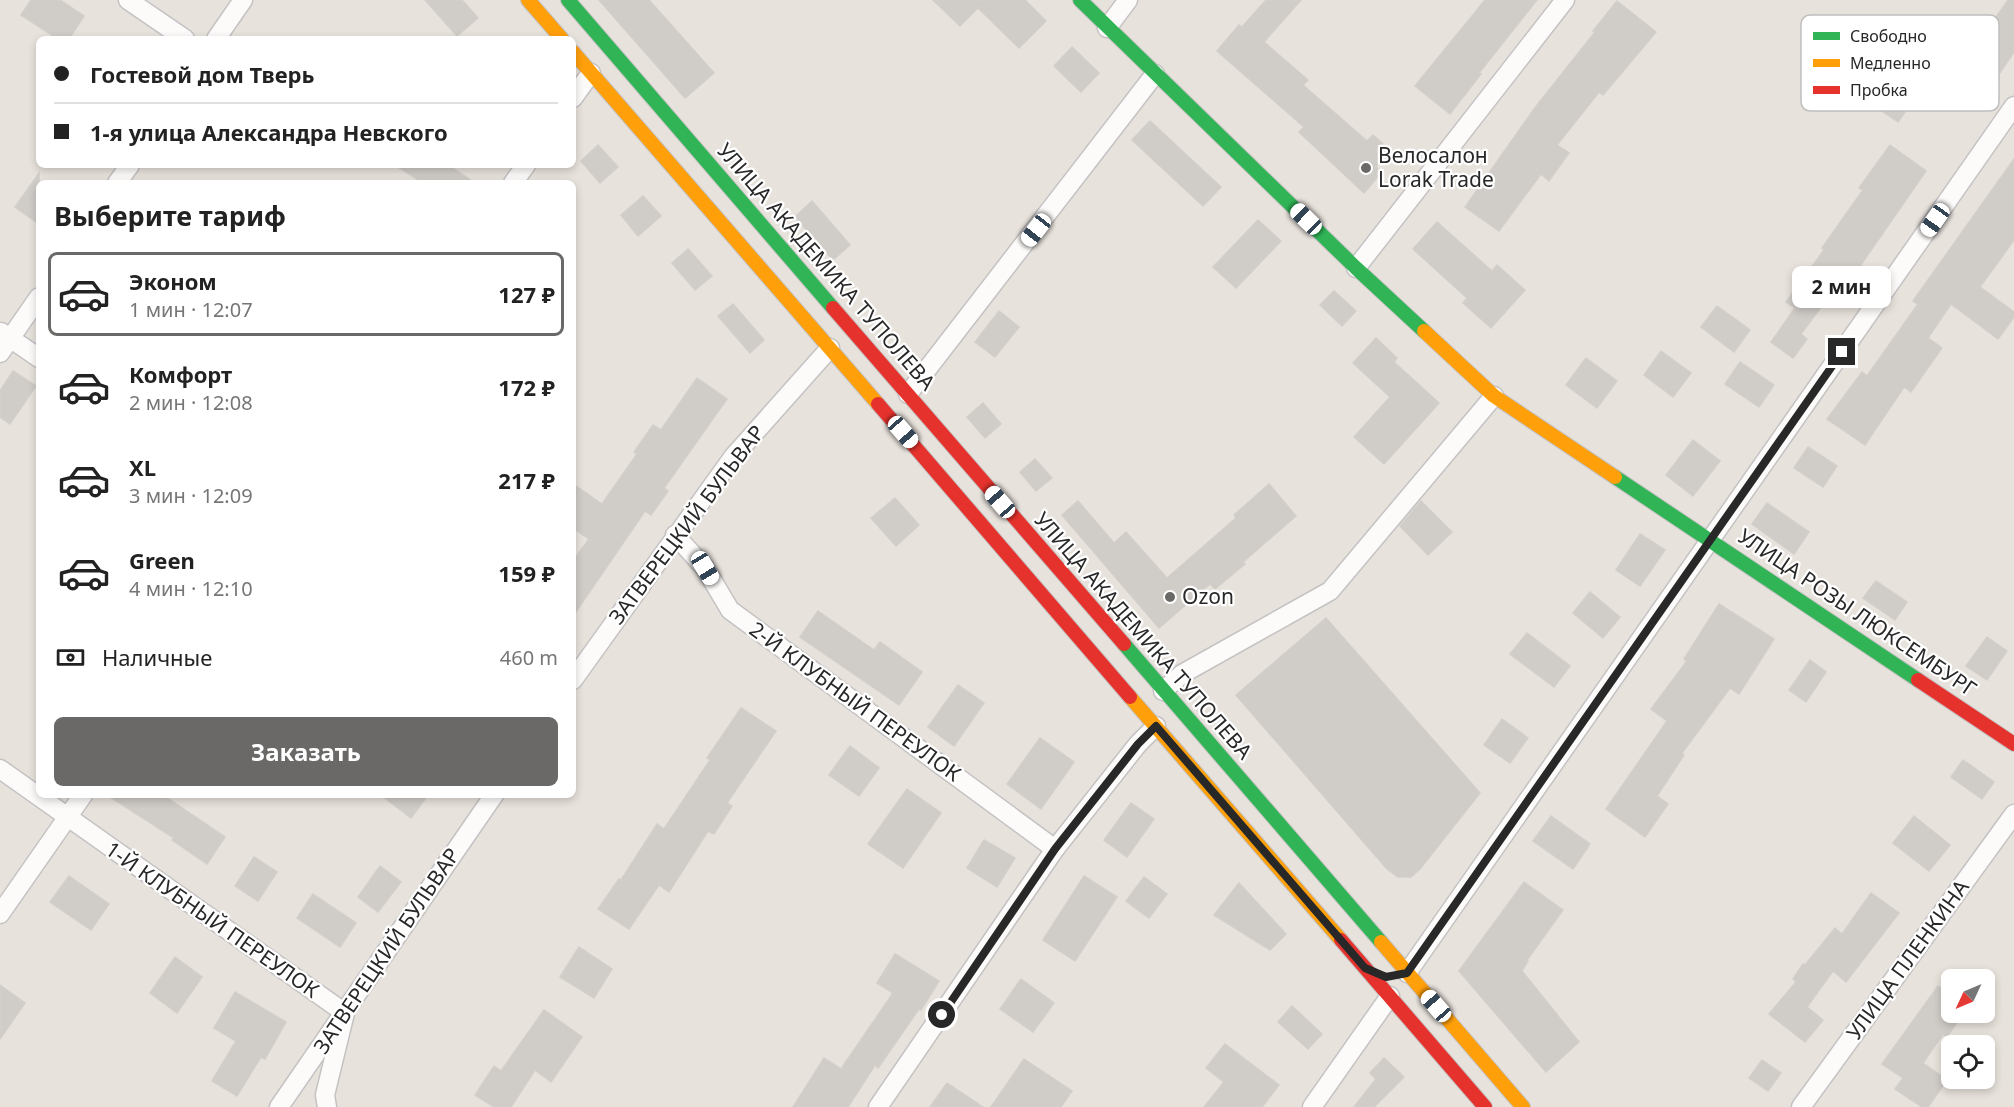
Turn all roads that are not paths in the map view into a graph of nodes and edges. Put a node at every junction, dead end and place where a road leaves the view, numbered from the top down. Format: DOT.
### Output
graph roads {
  1 [pos="128,0"];
  2 [pos="243,0"];
  3 [pos="528,0"];
  4 [pos="568,0"];
  5 [pos="1080,0"];
  6 [pos="1128,0"];
  7 [pos="1565,0"];
  8 [pos="1107,28"];
  9 [pos="181,36"];
  10 [pos="218,36"];
  11 [pos="559,36"];
  12 [pos="576,56"];
  13 [pos="591,73"];
  14 [pos="1155,74"];
  15 [pos="576,94"];
  16 [pos="2014,106"];
  17 [pos="1356,268"];
  18 [pos="36,301"];
  19 [pos="3,341"];
  20 [pos="840,345"];
  21 [pos="873,354"];
  22 [pos="36,357"];
  23 [pos="908,394"];
  24 [pos="1494,396"];
  25 [pos="675,535"];
  26 [pos="1710,540"];
  27 [pos="576,676"];
  28 [pos="1163,691"];
  29 [pos="1156,726"];
  30 [pos="2014,744"];
  31 [pos="0,770"];
  32 [pos="36,796"];
  33 [pos="38,798"];
  34 [pos="80,798"];
  35 [pos="492,798"];
  36 [pos="2014,814"];
  37 [pos="66,818"];
  38 [pos="1055,849"];
  39 [pos="0,914"];
  40 [pos="1365,968"];
  41 [pos="1407,973"];
  42 [pos="1390,996"];
  43 [pos="345,1013"];
  44 [pos="279,1107"];
  45 [pos="327,1107"];
  46 [pos="878,1107"];
  47 [pos="1312,1107"];
  48 [pos="1485,1107"];
  49 [pos="1523,1107"];
  50 [pos="1802,1107"];
  1 -- 9 [label="street"];
  2 -- 10 [label="street"];
  3 -- 11 [label="main road"];
  4 -- 21 [label="main road, УЛИЦА АКАДЕМИКА ТУПОЛЕВА"];
  5 -- 8 [label="main road, УЛИЦА РОЗЫ ЛЮКСЕМБУРГ"];
  6 -- 8 [label="street"];
  7 -- 17 [label="street"];
  8 -- 14 [label="main road, УЛИЦА РОЗЫ ЛЮКСЕМБУРГ"];
  12 -- 13 [label="main road"];
  13 -- 15 [label="street"];
  13 -- 20 [label="main road"];
  14 -- 17 [label="main road, УЛИЦА РОЗЫ ЛЮКСЕМБУРГ"];
  14 -- 23 [label="street"];
  16 -- 26 [label="street"];
  17 -- 24 [label="main road, УЛИЦА РОЗЫ ЛЮКСЕМБУРГ"];
  18 -- 19 [label="street"];
  19 -- 22 [label="street"];
  20 -- 21 [label="main road"];
  20 -- 25 [label="street, ЗАТВЕРЕЦКИЙ БУЛЬВАР"];
  20 -- 29 [label="main road"];
  21 -- 23 [label="main road, УЛИЦА АКАДЕМИКА ТУПОЛЕВА"];
  23 -- 28 [label="main road, УЛИЦА АКАДЕМИКА ТУПОЛЕВА"];
  24 -- 26 [label="main road, УЛИЦА РОЗЫ ЛЮКСЕМБУРГ"];
  24 -- 28 [label="street"];
  25 -- 27 [label="street, ЗАТВЕРЕЦКИЙ БУЛЬВАР"];
  25 -- 38 [label="street, 2-Й КЛУБНЫЙ ПЕРЕУЛОК"];
  26 -- 30 [label="main road, УЛИЦА РОЗЫ ЛЮКСЕМБУРГ"];
  26 -- 41 [label="street"];
  28 -- 41 [label="main road, УЛИЦА АКАДЕМИКА ТУПОЛЕВА"];
  29 -- 38 [label="street"];
  29 -- 40 [label="main road"];
  31 -- 32 [label="street, 1-Й КЛУБНЫЙ ПЕРЕУЛОК"];
  33 -- 37 [label="street, 1-Й КЛУБНЫЙ ПЕРЕУЛОК"];
  34 -- 37 [label="street"];
  35 -- 43 [label="street, ЗАТВЕРЕЦКИЙ БУЛЬВАР"];
  36 -- 50 [label="street, УЛИЦА ПЛЕНКИНА"];
  37 -- 39 [label="street"];
  37 -- 43 [label="street, 1-Й КЛУБНЫЙ ПЕРЕУЛОК"];
  38 -- 46 [label="street"];
  40 -- 41 [label="main road"];
  40 -- 42 [label="main road"];
  41 -- 49 [label="main road, УЛИЦА АКАДЕМИКА ТУПОЛЕВА"];
  42 -- 47 [label="street"];
  42 -- 48 [label="main road"];
  43 -- 44 [label="street, ЗАТВЕРЕЦКИЙ БУЛЬВАР"];
  43 -- 45 [label="street"];
}
